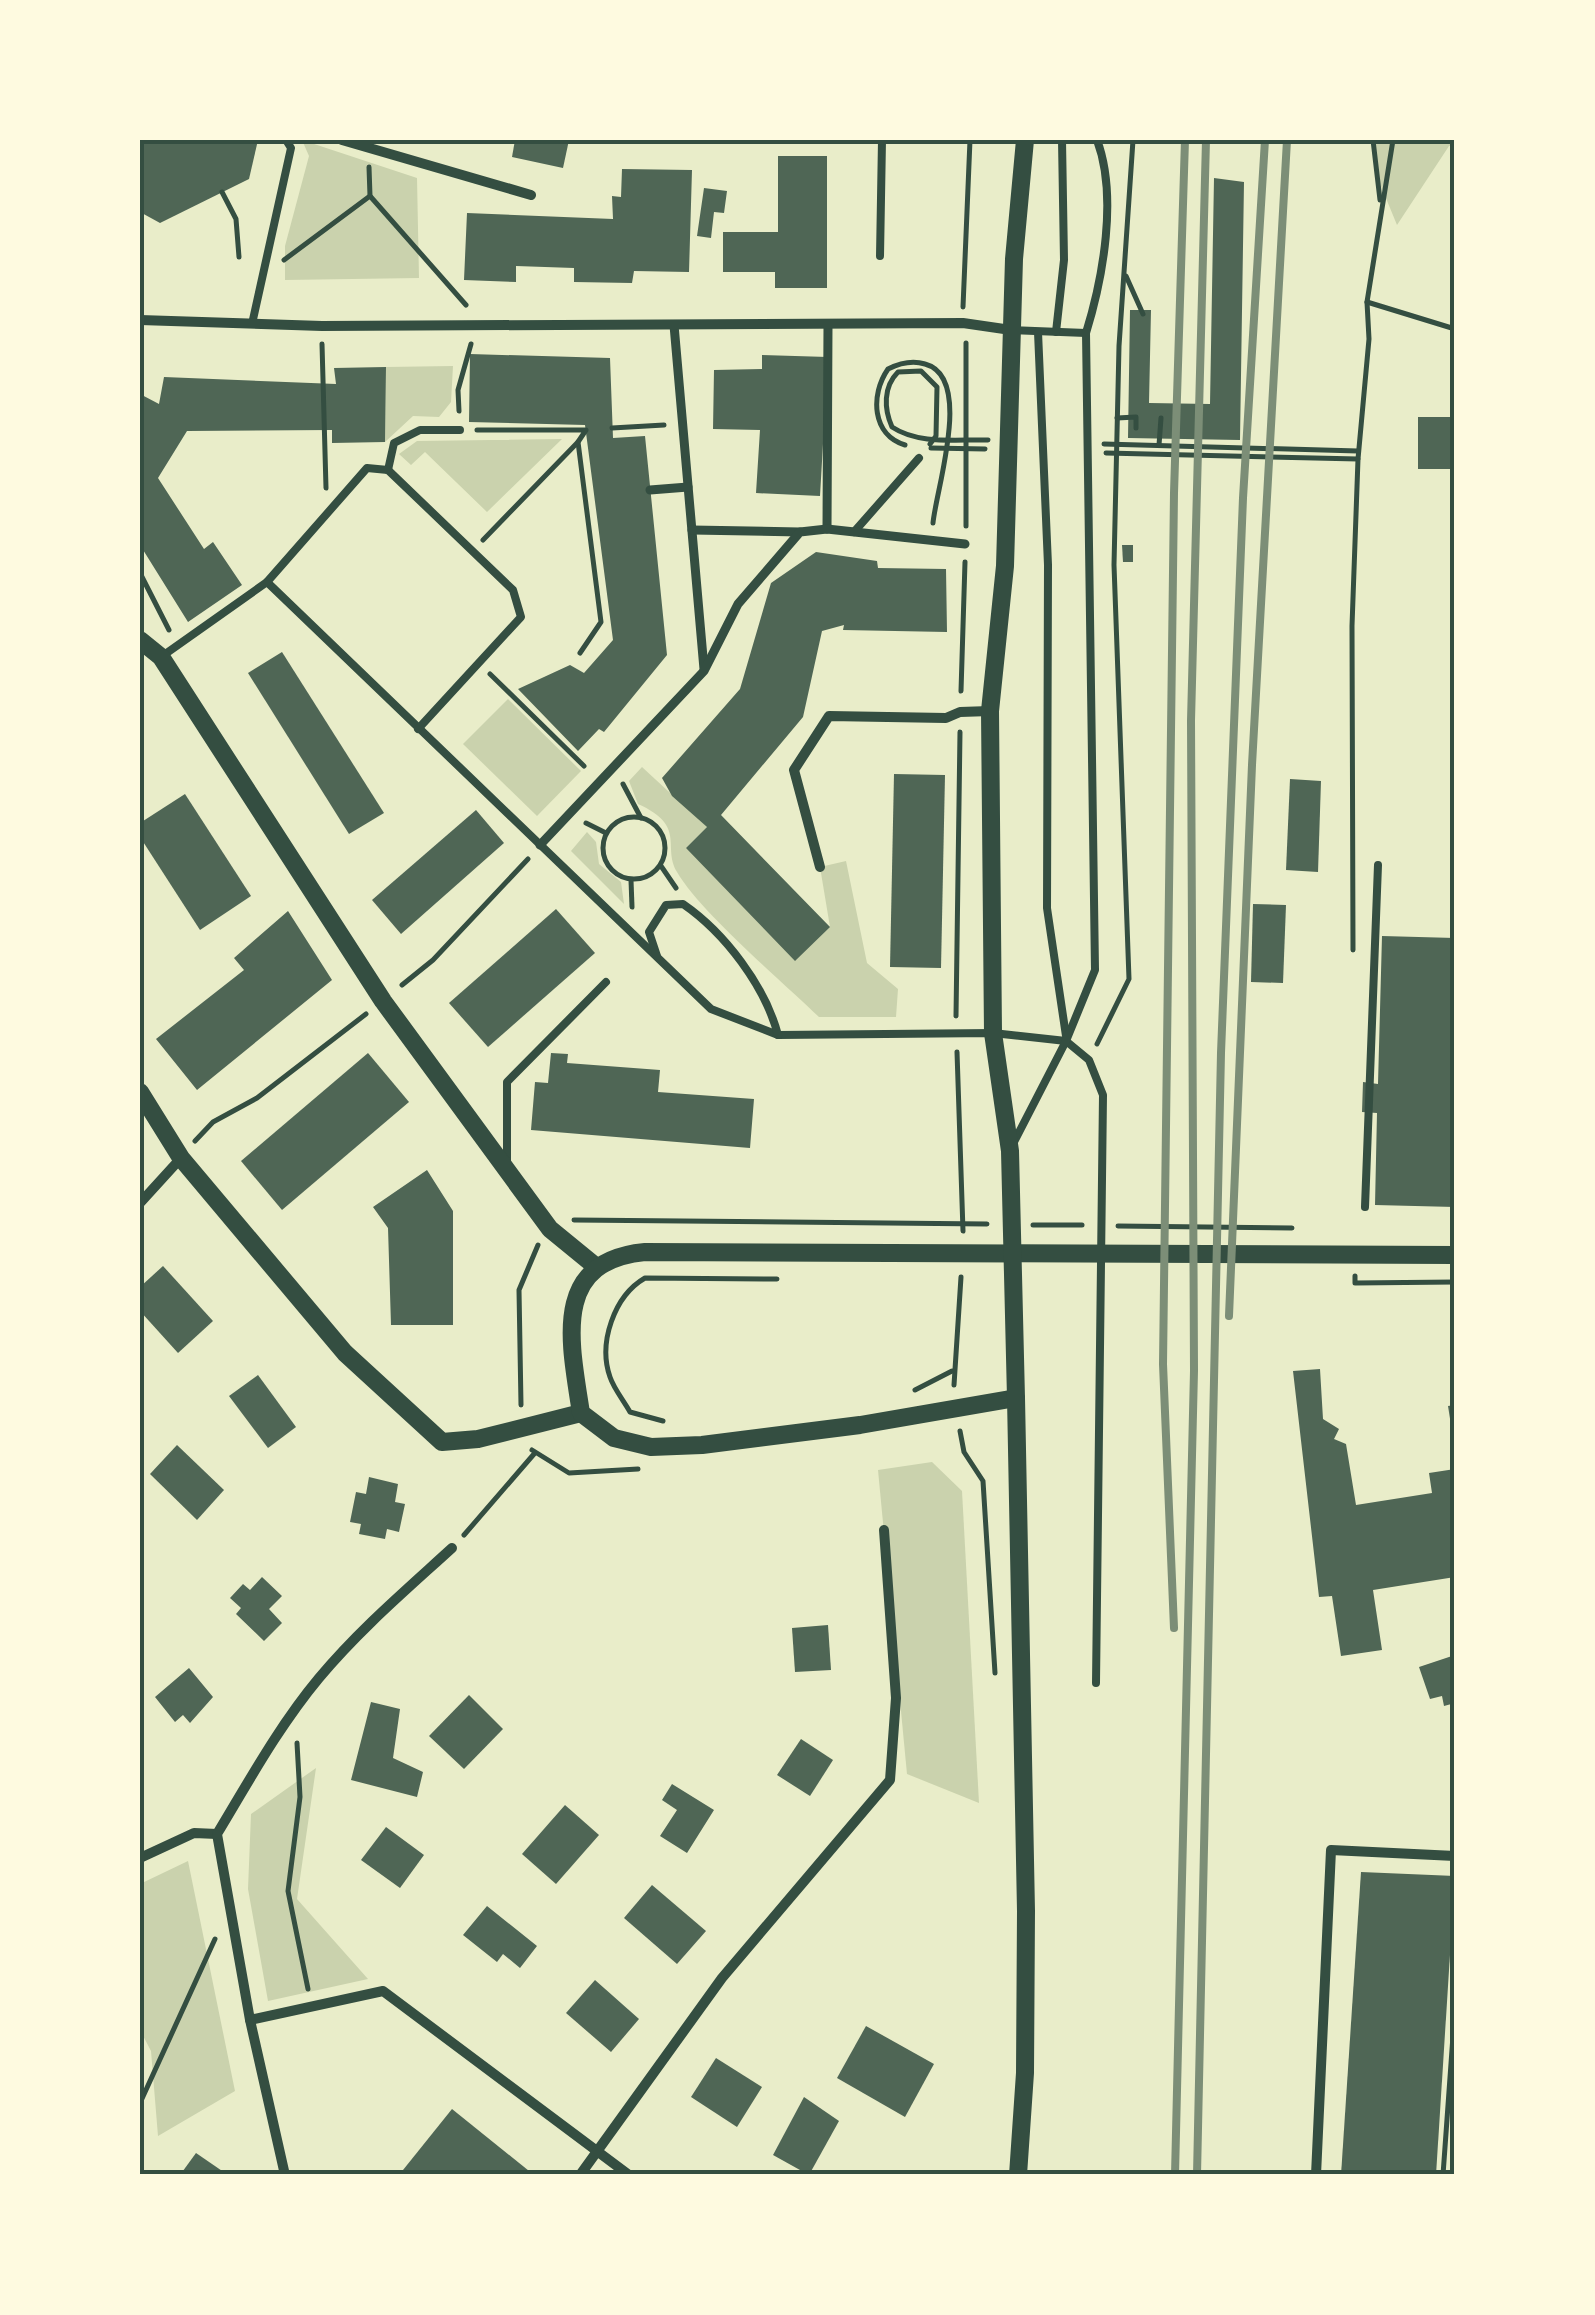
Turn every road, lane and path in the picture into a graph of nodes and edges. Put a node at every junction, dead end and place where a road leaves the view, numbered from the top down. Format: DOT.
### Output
graph roads {
  1 [pos="286,140"];
  2 [pos="342,140"];
  3 [pos="882,140"];
  4 [pos="1025,140"];
  5 [pos="1062,140"];
  6 [pos="1097,140"];
  7 [pos="1133,140"];
  8 [pos="1373,140"];
  9 [pos="1393,140"];
  10 [pos="368,148"];
  11 [pos="222,192"];
  12 [pos="531,195"];
  13 [pos="370,196"];
  14 [pos="1380,202"];
  15 [pos="880,256"];
  16 [pos="239,257"];
  17 [pos="1126,275"];
  18 [pos="262,276"];
  19 [pos="1367,302"];
  20 [pos="1143,314"];
  21 [pos="140,320"];
  22 [pos="252,324"];
  23 [pos="674,325"];
  24 [pos="828,325"];
  25 [pos="322,326"];
  26 [pos="480,326"];
  27 [pos="1011,330"];
  28 [pos="1455,330"];
  29 [pos="1038,332"];
  30 [pos="1056,332"];
  31 [pos="1086,334"];
  32 [pos="949,396"];
  33 [pos="1117,418"];
  34 [pos="1161,418"];
  35 [pos="682,423"];
  36 [pos="612,428"];
  37 [pos="1136,428"];
  38 [pos="460,430"];
  39 [pos="1006,441"];
  40 [pos="578,442"];
  41 [pos="1102,444"];
  42 [pos="1159,446"];
  43 [pos="1359,451"];
  44 [pos="922,455"];
  45 [pos="1159,455"];
  46 [pos="1341,458"];
  47 [pos="388,470"];
  48 [pos="688,487"];
  49 [pos="650,490"];
  50 [pos="595,499"];
  51 [pos="586,500"];
  52 [pos="327,511"];
  53 [pos="827,529"];
  54 [pos="692,530"];
  55 [pos="800,532"];
  56 [pos="854,532"];
  57 [pos="965,544"];
  58 [pos="472,551"];
  59 [pos="966,566"];
  60 [pos="140,572"];
  61 [pos="267,582"];
  62 [pos="140,640"];
  63 [pos="169,652"];
  64 [pos="580,653"];
  65 [pos="479,662"];
  66 [pos="704,672"];
  67 [pos="960,712"];
  68 [pos="990,712"];
  69 [pos="418,729"];
  70 [pos="584,766"];
  71 [pos="615,768"];
  72 [pos="641,818"];
  73 [pos="540,846"];
  74 [pos="1378,864"];
  75 [pos="820,867"];
  76 [pos="658,957"];
  77 [pos="606,982"];
  78 [pos="993,1032"];
  79 [pos="956,1035"];
  80 [pos="778,1036"];
  81 [pos="1066,1041"];
  82 [pos="1089,1060"];
  83 [pos="140,1092"];
  84 [pos="1010,1151"];
  85 [pos="181,1158"];
  86 [pos="507,1170"];
  87 [pos="140,1203"];
  88 [pos="1365,1207"];
  89 [pos="998,1224"];
  90 [pos="1018,1224"];
  91 [pos="1098,1226"];
  92 [pos="1118,1226"];
  93 [pos="1296,1228"];
  94 [pos="550,1229"];
  95 [pos="1455,1255"];
  96 [pos="962,1257"];
  97 [pos="594,1265"];
  98 [pos="657,1279"];
  99 [pos="952,1371"];
  100 [pos="900,1398"];
  101 [pos="1016,1398"];
  102 [pos="957,1408"];
  103 [pos="580,1413"];
  104 [pos="664,1422"];
  105 [pos="526,1427"];
  106 [pos="534,1454"];
  107 [pos="648,1463"];
  108 [pos="884,1530"];
  109 [pos="452,1548"];
  110 [pos="1096,1683"];
  111 [pos="296,1710"];
  112 [pos="217,1834"];
  113 [pos="1455,1856"];
  114 [pos="140,1858"];
  115 [pos="230,1905"];
  116 [pos="312,2007"];
  117 [pos="1455,2008"];
  118 [pos="250,2020"];
  119 [pos="140,2103"];
  120 [pos="597,2152"];
  121 [pos="284,2175"];
  122 [pos="580,2175"];
  123 [pos="629,2175"];
  124 [pos="1018,2175"];
  125 [pos="1316,2175"];
  126 [pos="1444,2175"];
  1 -- 18 [label="lane"];
  2 -- 10 [label="street"];
  3 -- 15 [label="lane"];
  4 -- 27 [label="street"];
  5 -- 30 [label="lane"];
  6 -- 31 [label="lane"];
  7 -- 17 [label="path"];
  8 -- 14 [label="path"];
  9 -- 14 [label="path"];
  10 -- 12 [label="street"];
  10 -- 13 [label="path"];
  11 -- 16 [label="path"];
  13 -- 18 [label="path"];
  13 -- 26 [label="path"];
  14 -- 19 [label="path"];
  17 -- 20 [label="path"];
  17 -- 33 [label="path"];
  18 -- 22 [label="lane"];
  19 -- 28 [label="path"];
  19 -- 43 [label="path"];
  21 -- 22 [label="street"];
  22 -- 25 [label="street"];
  23 -- 24 [label="street"];
  23 -- 26 [label="street"];
  23 -- 35 [label="street"];
  24 -- 27 [label="street"];
  24 -- 53 [label="street"];
  25 -- 26 [label="street"];
  25 -- 52 [label="path"];
  26 -- 38 [label="path"];
  27 -- 29 [label="lane"];
  27 -- 68 [label="street"];
  29 -- 30 [label="lane"];
  29 -- 81 [label="lane"];
  30 -- 31 [label="lane"];
  31 -- 81 [label="lane"];
  32 -- 57 [label="path"];
  33 -- 37 [label="path"];
  33 -- 82 [label="path"];
  34 -- 42 [label="path"];
  35 -- 36 [label="path"];
  35 -- 48 [label="street"];
  38 -- 40 [label="path"];
  38 -- 47 [label="lane"];
  39 -- 44 [label="path"];
  40 -- 51 [label="path"];
  40 -- 58 [label="path"];
  41 -- 42 [label="path"];
  42 -- 43 [label="path"];
  42 -- 45 [label="path"];
  43 -- 46 [label="path"];
  44 -- 56 [label="lane"];
  47 -- 52 [label="lane"];
  47 -- 58 [label="lane"];
  48 -- 49 [label="street"];
  48 -- 54 [label="street"];
  50 -- 51 [label="path"];
  51 -- 64 [label="path"];
  52 -- 61 [label="lane"];
  53 -- 55 [label="street"];
  53 -- 56 [label="street"];
  54 -- 55 [label="street"];
  54 -- 66 [label="street"];
  55 -- 66 [label="street"];
  56 -- 57 [label="street"];
  58 -- 65 [label="lane"];
  59 -- 67 [label="path"];
  60 -- 63 [label="path"];
  61 -- 63 [label="lane"];
  61 -- 69 [label="lane"];
  62 -- 63 [label="street"];
  63 -- 86 [label="street"];
  65 -- 69 [label="lane"];
  65 -- 70 [label="path"];
  66 -- 71 [label="street"];
  67 -- 68 [label="street"];
  67 -- 75 [label="street"];
  67 -- 79 [label="path"];
  68 -- 78 [label="street"];
  69 -- 73 [label="lane"];
  71 -- 72 [label="path"];
  71 -- 73 [label="street"];
  72 -- 72 [label="path"];
  73 -- 76 [label="lane"];
  74 -- 88 [label="lane"];
  76 -- 80 [label="lane"];
  76 -- 80 [label="lane"];
  77 -- 86 [label="lane"];
  78 -- 79 [label="lane"];
  78 -- 81 [label="lane"];
  78 -- 84 [label="street"];
  79 -- 80 [label="lane"];
  79 -- 96 [label="path"];
  81 -- 82 [label="lane"];
  81 -- 84 [label="lane"];
  82 -- 110 [label="lane"];
  83 -- 85 [label="street"];
  84 -- 101 [label="street"];
  85 -- 87 [label="street"];
  85 -- 105 [label="street"];
  86 -- 94 [label="street"];
  89 -- 94 [label="path"];
  90 -- 91 [label="path"];
  92 -- 93 [label="path"];
  94 -- 97 [label="street"];
  94 -- 105 [label="path"];
  95 -- 96 [label="street"];
  96 -- 97 [label="street"];
  96 -- 99 [label="path"];
  97 -- 103 [label="street"];
  98 -- 104 [label="path"];
  99 -- 100 [label="path"];
  99 -- 102 [label="path"];
  101 -- 102 [label="street"];
  101 -- 124 [label="street"];
  102 -- 103 [label="street"];
  103 -- 105 [label="street"];
  105 -- 106 [label="path"];
  106 -- 107 [label="path"];
  106 -- 109 [label="path"];
  108 -- 120 [label="street"];
  109 -- 111 [label="street"];
  111 -- 112 [label="street"];
  111 -- 116 [label="path"];
  112 -- 114 [label="street"];
  112 -- 115 [label="street"];
  113 -- 125 [label="street"];
  115 -- 118 [label="street"];
  115 -- 119 [label="path"];
  116 -- 118 [label="street"];
  116 -- 120 [label="street"];
  117 -- 126 [label="path"];
  118 -- 121 [label="street"];
  120 -- 122 [label="street"];
  120 -- 123 [label="street"];
}
